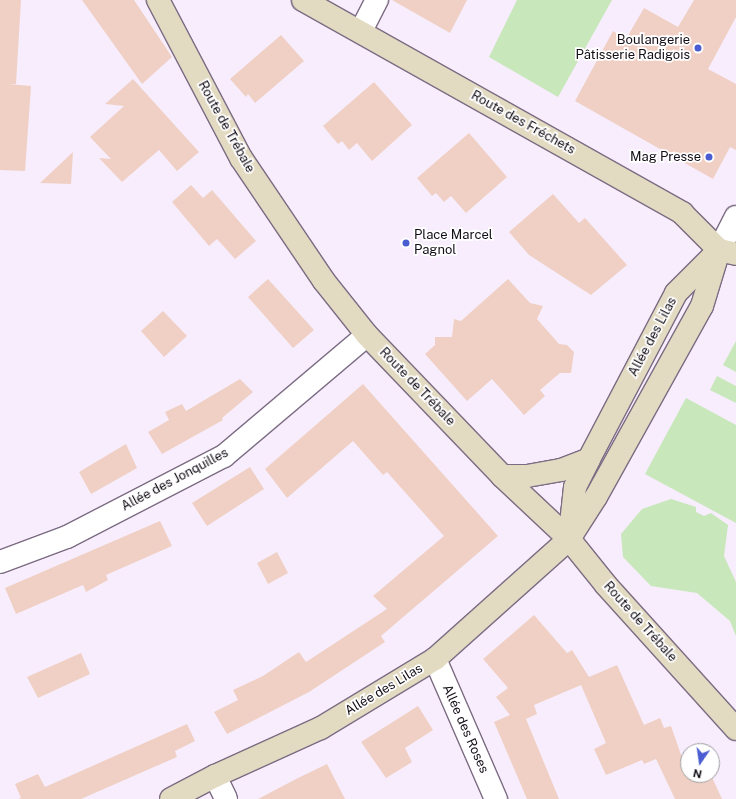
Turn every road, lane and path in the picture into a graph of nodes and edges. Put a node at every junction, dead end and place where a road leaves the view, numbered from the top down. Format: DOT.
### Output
graph roads {
  1 [pos="158,0"];
  2 [pos="303,0"];
  3 [pos="377,0"];
  4 [pos="361,31"];
  5 [pos="736,217"];
  6 [pos="727,252"];
  7 [pos="367,335"];
  8 [pos="589,459"];
  9 [pos="502,476"];
  10 [pos="569,539"];
  11 [pos="0,562"];
  12 [pos="435,659"];
  13 [pos="736,729"];
  14 [pos="215,776"];
  15 [pos="171,799"];
  16 [pos="226,799"];
  17 [pos="496,799"];
  1 -- 7 [label="street, Route de Trébale"];
  2 -- 4 [label="street, Route des Fréchets"];
  3 -- 4 [label="street"];
  4 -- 6 [label="street, Route des Fréchets"];
  5 -- 6 [label="street"];
  6 -- 8 [label="street, Allée des Lilas"];
  6 -- 10 [label="street, Allée des Lilas"];
  7 -- 9 [label="street, Route de Trébale"];
  7 -- 11 [label="street, Allée des Jonquilles"];
  8 -- 9 [label="street"];
  8 -- 10 [label="street, Allée des Lilas"];
  9 -- 10 [label="street, Route de Trébale"];
  10 -- 12 [label="street, Allée des Lilas"];
  10 -- 13 [label="street, Route de Trébale"];
  12 -- 14 [label="street, Allée des Lilas"];
  12 -- 17 [label="street, Allée des Roses"];
  14 -- 15 [label="street, Allée des Lilas"];
  14 -- 16 [label="street"];
}
